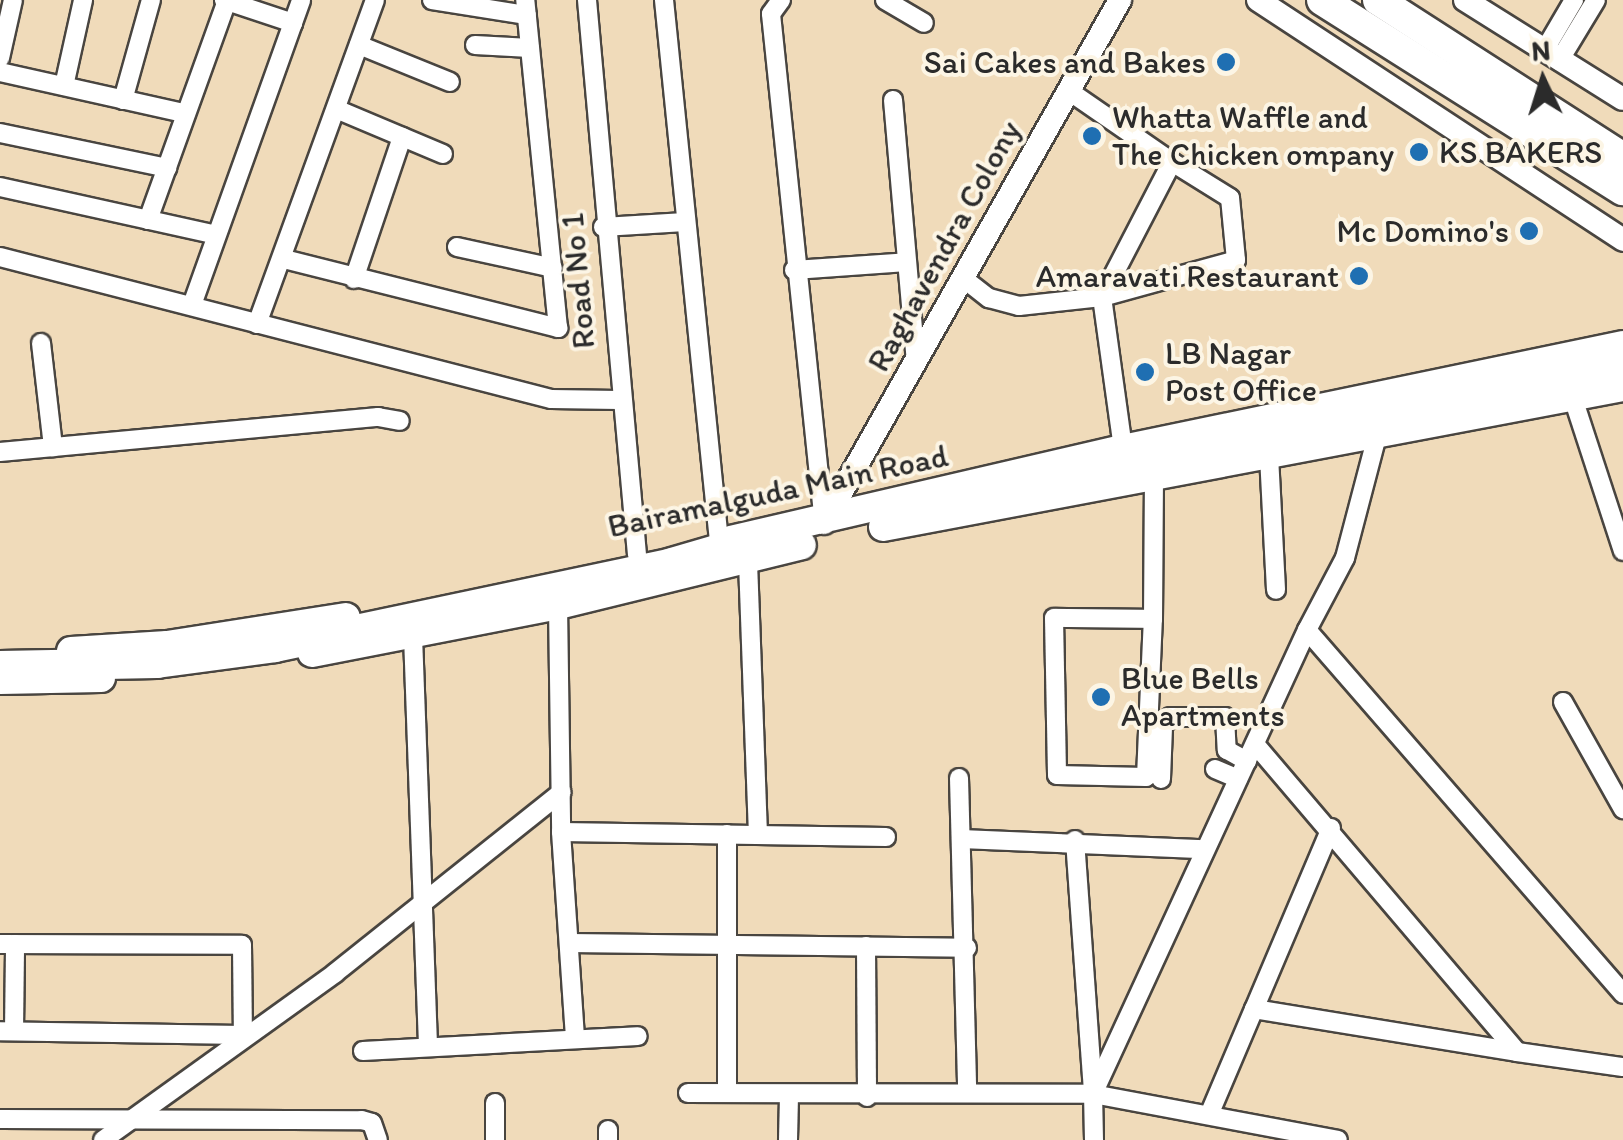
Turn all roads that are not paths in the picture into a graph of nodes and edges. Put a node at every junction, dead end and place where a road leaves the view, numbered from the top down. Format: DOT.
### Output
graph roads {
  1 [pos="14,0"];
  2 [pos="83,0"];
  3 [pos="150,0"];
  4 [pos="226,0"];
  5 [pos="301,0"];
  6 [pos="376,0"];
  7 [pos="432,0"];
  8 [pos="587,0"];
  9 [pos="664,0"];
  10 [pos="781,0"];
  11 [pos="886,0"];
  12 [pos="1120,0"];
  13 [pos="1258,0"];
  14 [pos="1322,0"];
  15 [pos="1378,0"];
  16 [pos="1465,0"];
  17 [pos="1574,0"];
  18 [pos="1596,0"];
  19 [pos="526,7"];
  20 [pos="293,23"];
  21 [pos="924,23"];
  22 [pos="475,44"];
  23 [pos="359,45"];
  24 [pos="530,48"];
  25 [pos="1552,56"];
  26 [pos="0,58"];
  27 [pos="0,72"];
  28 [pos="450,82"];
  29 [pos="64,86"];
  30 [pos="1068,90"];
  31 [pos="1623,99"];
  32 [pos="124,100"];
  33 [pos="892,100"];
  34 [pos="336,109"];
  35 [pos="183,113"];
  36 [pos="0,132"];
  37 [pos="402,136"];
  38 [pos="444,154"];
  39 [pos="1623,158"];
  40 [pos="1172,162"];
  41 [pos="166,168"];
  42 [pos="0,187"];
  43 [pos="1623,190"];
  44 [pos="148,220"];
  45 [pos="685,222"];
  46 [pos="603,227"];
  47 [pos="216,235"];
  48 [pos="1623,240"];
  49 [pos="457,247"];
  50 [pos="0,257"];
  51 [pos="284,259"];
  52 [pos="908,262"];
  53 [pos="552,268"];
  54 [pos="794,270"];
  55 [pos="962,278"];
  56 [pos="354,280"];
  57 [pos="1102,297"];
  58 [pos="192,305"];
  59 [pos="257,324"];
  60 [pos="41,343"];
  61 [pos="1623,345"];
  62 [pos="916,360"];
  63 [pos="1623,366"];
  64 [pos="1623,387"];
  65 [pos="1573,398"];
  66 [pos="619,400"];
  67 [pos="400,421"];
  68 [pos="1377,436"];
  69 [pos="54,447"];
  70 [pos="1123,449"];
  71 [pos="0,452"];
  72 [pos="1269,456"];
  73 [pos="1154,476"];
  74 [pos="1005,479"];
  75 [pos="824,523"];
  76 [pos="720,541"];
  77 [pos="751,550"];
  78 [pos="1623,551"];
  79 [pos="637,555"];
  80 [pos="1276,590"];
  81 [pos="558,605"];
  82 [pos="1153,619"];
  83 [pos="1306,630"];
  84 [pos="413,636"];
  85 [pos="0,654"];
  86 [pos="0,666"];
  87 [pos="0,680"];
  88 [pos="1563,702"];
  89 [pos="1251,752"];
  90 [pos="1214,768"];
  91 [pos="959,778"];
  92 [pos="1161,779"];
  93 [pos="1238,780"];
  94 [pos="562,792"];
  95 [pos="1623,808"];
  96 [pos="1331,828"];
  97 [pos="562,832"];
  98 [pos="727,834"];
  99 [pos="758,834"];
  100 [pos="886,837"];
  101 [pos="960,838"];
  102 [pos="1075,840"];
  103 [pos="1204,849"];
  104 [pos="422,902"];
  105 [pos="727,941"];
  106 [pos="569,943"];
  107 [pos="8,944"];
  108 [pos="866,946"];
  109 [pos="967,948"];
  110 [pos="1623,994"];
  111 [pos="1254,1009"];
  112 [pos="7,1031"];
  113 [pos="243,1036"];
  114 [pos="638,1036"];
  115 [pos="575,1037"];
  116 [pos="428,1044"];
  117 [pos="363,1052"];
  118 [pos="1517,1052"];
  119 [pos="1623,1067"];
  120 [pos="726,1092"];
  121 [pos="688,1093"];
  122 [pos="967,1093"];
  123 [pos="789,1094"];
  124 [pos="1093,1094"];
  125 [pos="867,1097"];
  126 [pos="495,1103"];
  127 [pos="1209,1115"];
  128 [pos="141,1116"];
  129 [pos="0,1119"];
  130 [pos="284,1119"];
  131 [pos="107,1139"];
  132 [pos="284,1140"];
  133 [pos="378,1140"];
  134 [pos="495,1140"];
  135 [pos="788,1140"];
  136 [pos="1094,1140"];
  137 [pos="1338,1140"];
  1 -- 26 [label="street"];
  2 -- 29 [label="street"];
  3 -- 32 [label="street"];
  4 -- 20 [label="street"];
  4 -- 35 [label="street"];
  5 -- 20 [label="street"];
  6 -- 23 [label="street"];
  7 -- 19 [label="street"];
  8 -- 46 [label="street, Road No 1"];
  9 -- 45 [label="street"];
  10 -- 54 [label="street"];
  11 -- 21 [label="street"];
  12 -- 30 [label="street, Raghavendra Colony"];
  13 -- 48 [label="street"];
  14 -- 43 [label="highway"];
  15 -- 39 [label="highway"];
  16 -- 25 [label="street"];
  17 -- 25 [label="street"];
  18 -- 25 [label="street"];
  19 -- 24 [label="street"];
  20 -- 47 [label="street"];
  22 -- 24 [label="street"];
  23 -- 28 [label="street"];
  23 -- 34 [label="street"];
  24 -- 53 [label="street"];
  25 -- 31 [label="street"];
  27 -- 29 [label="street"];
  29 -- 32 [label="street"];
  30 -- 40 [label="street"];
  30 -- 55 [label="street, Raghavendra Colony"];
  32 -- 35 [label="street"];
  33 -- 52 [label="street"];
  34 -- 37 [label="street"];
  34 -- 51 [label="street"];
  35 -- 41 [label="street"];
  36 -- 41 [label="street"];
  37 -- 38 [label="street"];
  37 -- 56 [label="street"];
  40 -- 57 [label="street"];
  40 -- 57 [label="street"];
  41 -- 44 [label="street"];
  42 -- 44 [label="street"];
  44 -- 47 [label="street"];
  45 -- 46 [label="street"];
  45 -- 76 [label="street"];
  46 -- 66 [label="street, Road No 1"];
  47 -- 58 [label="street"];
  49 -- 53 [label="street"];
  50 -- 58 [label="street"];
  51 -- 56 [label="street"];
  51 -- 59 [label="street"];
  52 -- 54 [label="street"];
  52 -- 62 [label="street"];
  53 -- 56 [label="street"];
  54 -- 75 [label="street"];
  55 -- 57 [label="street"];
  55 -- 62 [label="street, Raghavendra Colony"];
  57 -- 70 [label="street"];
  58 -- 59 [label="street"];
  59 -- 66 [label="street"];
  60 -- 69 [label="street"];
  61 -- 70 [label="main road, Bairamalguda Main Road"];
  62 -- 75 [label="street, Raghavendra Colony"];
  63 -- 74 [label="highway"];
  64 -- 65 [label="main road"];
  65 -- 68 [label="main road"];
  65 -- 78 [label="street"];
  66 -- 79 [label="street, Road No 1"];
  67 -- 69 [label="street"];
  68 -- 72 [label="main road"];
  68 -- 83 [label="street"];
  69 -- 71 [label="street"];
  70 -- 74 [label="main road, Bairamalguda Main Road"];
  72 -- 73 [label="main road"];
  72 -- 80 [label="street"];
  73 -- 77 [label="main road"];
  73 -- 82 [label="street"];
  74 -- 75 [label="main road, Bairamalguda Main Road"];
  75 -- 77 [label="main road, Bairamalguda Main Road"];
  76 -- 77 [label="main road, Bairamalguda Main Road"];
  76 -- 79 [label="main road, Bairamalguda Main Road"];
  77 -- 81 [label="main road"];
  77 -- 86 [label="highway"];
  77 -- 99 [label="street"];
  79 -- 85 [label="main road, Bairamalguda Main Road"];
  81 -- 84 [label="main road"];
  81 -- 94 [label="street"];
  82 -- 82 [label="street"];
  83 -- 89 [label="street"];
  83 -- 110 [label="street"];
  84 -- 87 [label="main road"];
  84 -- 104 [label="street"];
  88 -- 95 [label="street"];
  89 -- 92 [label="street"];
  89 -- 93 [label="street"];
  89 -- 96 [label="street"];
  90 -- 93 [label="street"];
  91 -- 101 [label="street"];
  93 -- 103 [label="street"];
  94 -- 97 [label="street"];
  94 -- 104 [label="street"];
  96 -- 111 [label="street"];
  96 -- 118 [label="street"];
  97 -- 98 [label="street"];
  97 -- 106 [label="street"];
  98 -- 99 [label="street"];
  98 -- 105 [label="street"];
  99 -- 100 [label="street"];
  101 -- 102 [label="street"];
  101 -- 109 [label="street"];
  102 -- 103 [label="street"];
  102 -- 124 [label="street"];
  103 -- 124 [label="street"];
  104 -- 113 [label="street"];
  104 -- 116 [label="street"];
  105 -- 106 [label="street"];
  105 -- 108 [label="street"];
  105 -- 120 [label="street"];
  106 -- 115 [label="street"];
  107 -- 112 [label="street"];
  107 -- 113 [label="street"];
  108 -- 109 [label="street"];
  108 -- 125 [label="street"];
  109 -- 122 [label="street"];
  111 -- 118 [label="street"];
  111 -- 127 [label="street"];
  112 -- 113 [label="street"];
  113 -- 128 [label="street"];
  114 -- 115 [label="street"];
  115 -- 116 [label="street"];
  116 -- 117 [label="street"];
  118 -- 119 [label="street"];
  120 -- 121 [label="street"];
  120 -- 123 [label="street"];
  122 -- 124 [label="street"];
  122 -- 125 [label="street"];
  123 -- 125 [label="street"];
  123 -- 135 [label="street"];
  124 -- 127 [label="street"];
  124 -- 136 [label="street"];
  126 -- 134 [label="street"];
  127 -- 137 [label="street"];
  128 -- 129 [label="street"];
  128 -- 130 [label="street"];
  128 -- 131 [label="street"];
  130 -- 132 [label="street"];
  130 -- 133 [label="street"];
}
